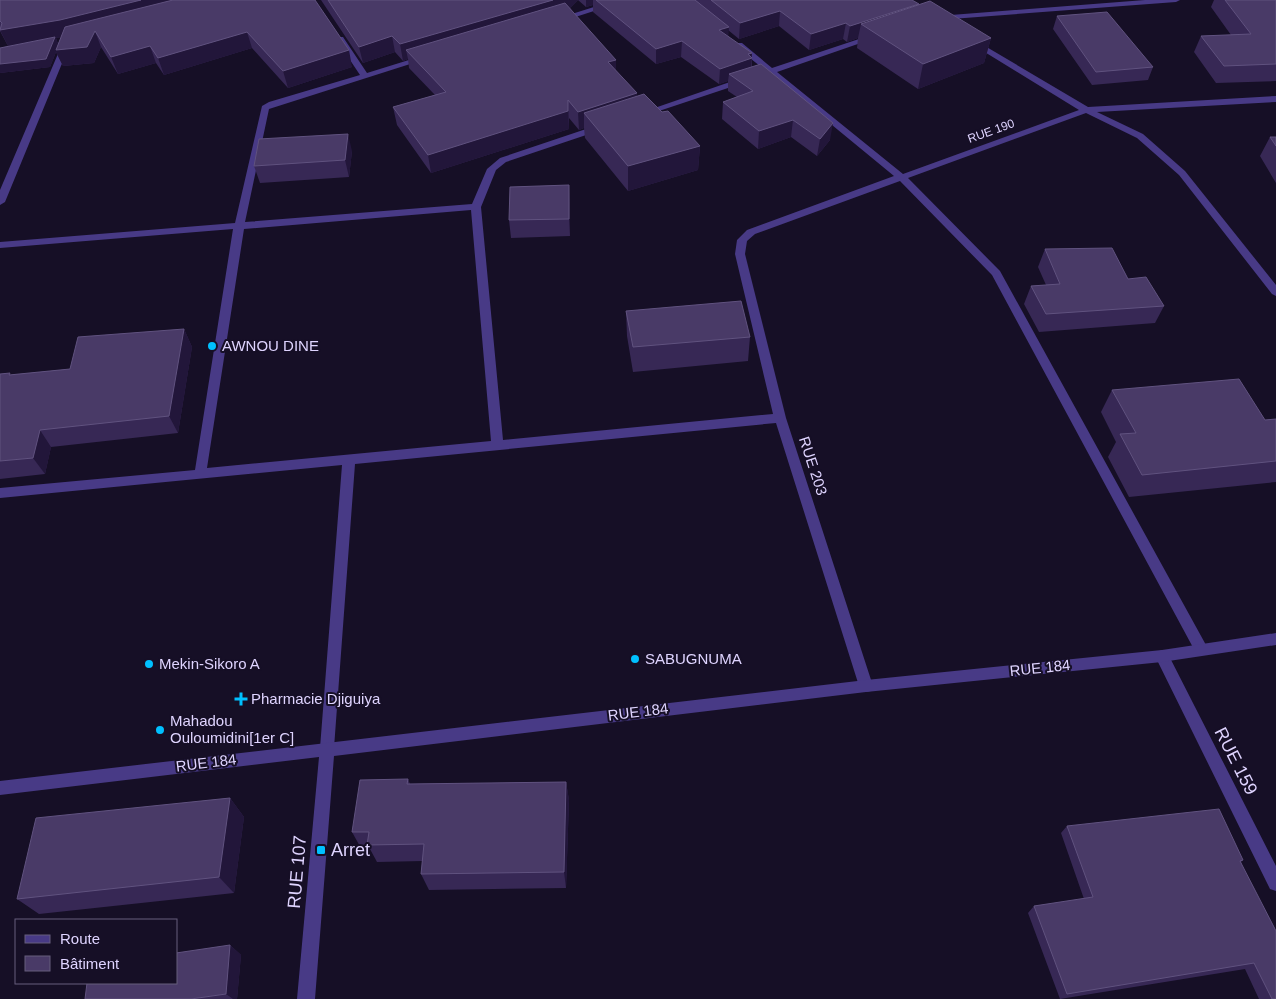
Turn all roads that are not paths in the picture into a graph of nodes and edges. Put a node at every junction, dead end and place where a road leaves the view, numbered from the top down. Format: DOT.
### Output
graph roads {
  1 [pos="624,0"];
  2 [pos="1176,0"];
  3 [pos="550,22"];
  4 [pos="951,28"];
  5 [pos="335,30"];
  6 [pos="880,36"];
  7 [pos="968,38"];
  8 [pos="68,39"];
  9 [pos="734,41"];
  10 [pos="439,54"];
  11 [pos="770,71"];
  12 [pos="365,76"];
  13 [pos="1276,99"];
  14 [pos="1086,110"];
  15 [pos="632,117"];
  16 [pos="613,123"];
  17 [pos="901,177"];
  18 [pos="0,202"];
  19 [pos="476,206"];
  20 [pos="239,226"];
  21 [pos="0,245"];
  22 [pos="740,254"];
  23 [pos="1276,292"];
  24 [pos="780,418"];
  25 [pos="497,445"];
  26 [pos="349,459"];
  27 [pos="200,474"];
  28 [pos="0,493"];
  29 [pos="1276,639"];
  30 [pos="1200,650"];
  31 [pos="1162,656"];
  32 [pos="866,686"];
  33 [pos="327,748"];
  34 [pos="0,788"];
  35 [pos="1276,883"];
  36 [pos="306,999"];
  1 -- 3 [label="street"];
  2 -- 4 [label="street"];
  5 -- 12 [label="street"];
  6 -- 11 [label="street"];
  7 -- 14 [label="street"];
  8 -- 18 [label="street"];
  9 -- 11 [label="street"];
  10 -- 12 [label="street"];
  11 -- 15 [label="street"];
  11 -- 17 [label="street"];
  12 -- 20 [label="street"];
  13 -- 14 [label="street, RUE 190"];
  14 -- 17 [label="street, RUE 190"];
  14 -- 23 [label="street"];
  16 -- 19 [label="street"];
  17 -- 22 [label="street, RUE 190"];
  17 -- 30 [label="street"];
  19 -- 20 [label="street"];
  19 -- 25 [label="street"];
  20 -- 21 [label="street"];
  20 -- 27 [label="street"];
  22 -- 24 [label="street, RUE 203"];
  24 -- 25 [label="street"];
  24 -- 32 [label="street, RUE 203"];
  25 -- 26 [label="street"];
  26 -- 27 [label="street"];
  26 -- 33 [label="street, RUE 107"];
  27 -- 28 [label="street"];
  29 -- 30 [label="street, RUE 184"];
  30 -- 31 [label="street, RUE 184"];
  31 -- 32 [label="street, RUE 184"];
  31 -- 35 [label="street, RUE 159"];
  32 -- 33 [label="street, RUE 184"];
  33 -- 34 [label="street, RUE 184"];
  33 -- 36 [label="street, RUE 107"];
}
